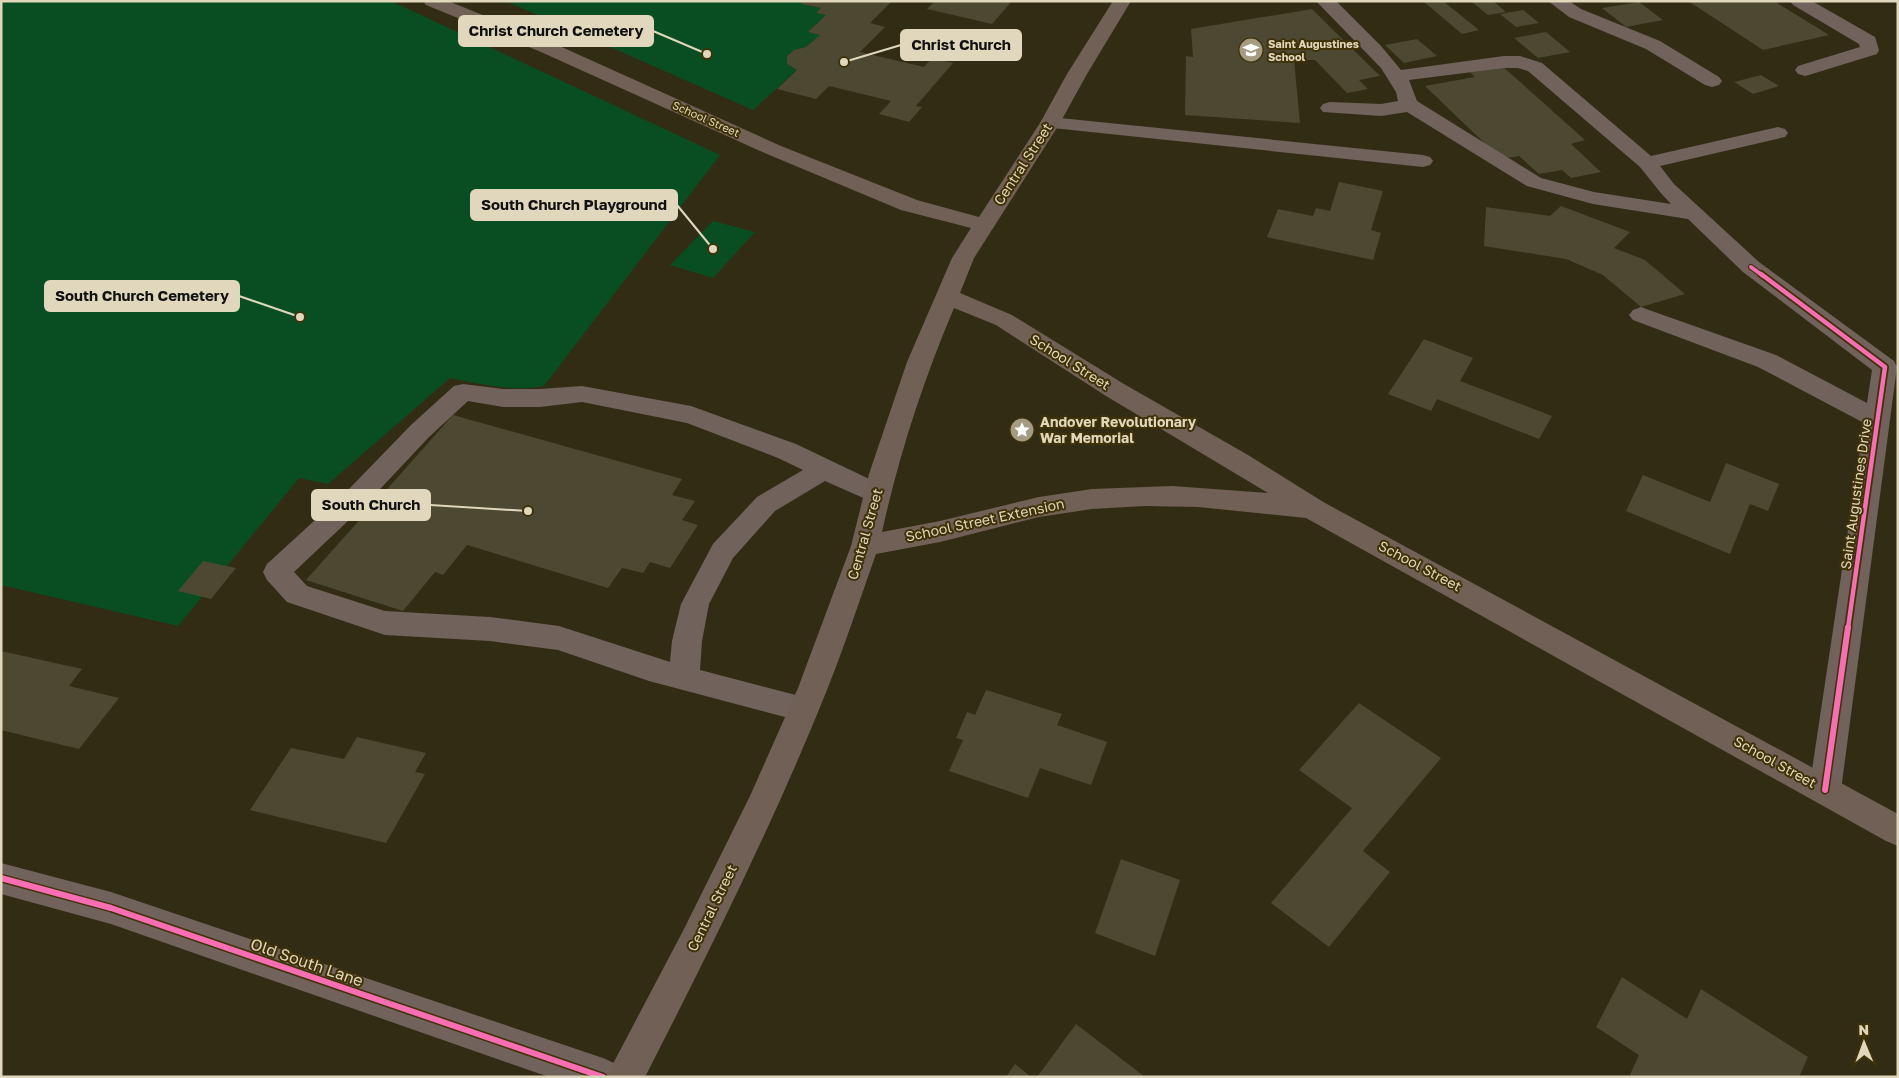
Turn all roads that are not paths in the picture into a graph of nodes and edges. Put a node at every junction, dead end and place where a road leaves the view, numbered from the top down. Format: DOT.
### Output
graph roads {
  1 [pos="432,1"];
  2 [pos="1122,1"];
  3 [pos="1325,1"];
  4 [pos="1558,1"];
  5 [pos="1799,1"];
  6 [pos="1804,70"];
  7 [pos="1396,76"];
  8 [pos="1712,81"];
  9 [pos="1408,104"];
  10 [pos="1330,108"];
  11 [pos="1050,123"];
  12 [pos="1778,134"];
  13 [pos="1423,160"];
  14 [pos="1647,163"];
  15 [pos="1695,214"];
  16 [pos="984,225"];
  17 [pos="946,296"];
  18 [pos="1641,315"];
  19 [pos="1878,419"];
  20 [pos="824,469"];
  21 [pos="877,494"];
  22 [pos="1314,510"];
  23 [pos="864,546"];
  24 [pos="684,678"];
  25 [pos="804,709"];
  26 [pos="1825,790"];
  27 [pos="1898,831"];
  28 [pos="1,878"];
  29 [pos="603,1077"];
  30 [pos="624,1077"];
  1 -- 16 [label="main road, School Street"];
  2 -- 11 [label="main road, Central Street"];
  3 -- 7 [label="street"];
  4 -- 8 [label="street"];
  5 -- 6 [label="street"];
  7 -- 9 [label="street"];
  7 -- 14 [label="street"];
  9 -- 10 [label="street"];
  9 -- 15 [label="street"];
  11 -- 13 [label="street"];
  11 -- 16 [label="main road, Central Street"];
  12 -- 14 [label="street"];
  14 -- 15 [label="street"];
  15 -- 19 [label="street, Saint Augustines Drive"];
  16 -- 17 [label="main road, Central Street"];
  17 -- 21 [label="main road, Central Street"];
  17 -- 22 [label="main road, School Street"];
  18 -- 19 [label="street"];
  19 -- 26 [label="street, Saint Augustines Drive"];
  20 -- 21 [label="street"];
  20 -- 24 [label="street"];
  20 -- 24 [label="street"];
  21 -- 23 [label="main road, Central Street"];
  22 -- 23 [label="main road, School Street Extension"];
  22 -- 26 [label="main road, School Street"];
  23 -- 25 [label="main road, Central Street"];
  24 -- 25 [label="street"];
  25 -- 30 [label="main road, Central Street"];
  26 -- 27 [label="main road, School Street"];
  28 -- 29 [label="street, Old South Lane"];
}
